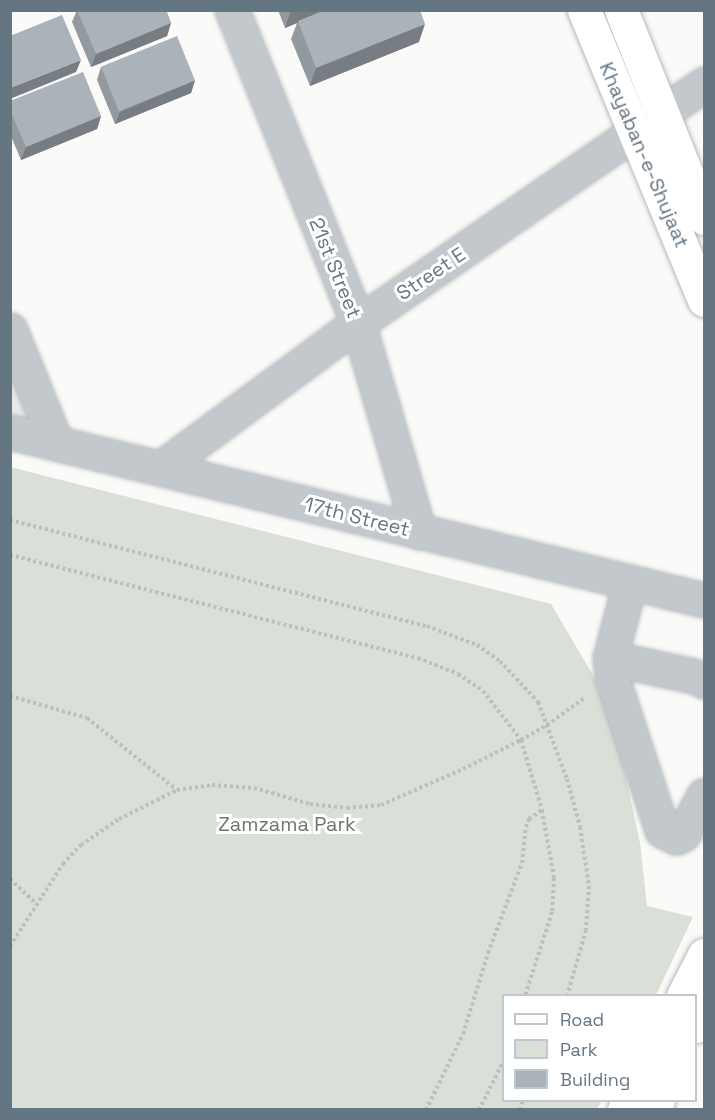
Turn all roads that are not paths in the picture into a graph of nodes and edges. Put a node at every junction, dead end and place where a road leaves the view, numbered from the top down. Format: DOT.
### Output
graph roads {
  1 [pos="232,10"];
  2 [pos="584,10"];
  3 [pos="621,10"];
  4 [pos="705,84"];
  5 [pos="663,115"];
  6 [pos="634,135"];
  7 [pos="705,219"];
  8 [pos="705,300"];
  9 [pos="358,323"];
  10 [pos="10,330"];
  11 [pos="10,432"];
  12 [pos="56,443"];
  13 [pos="161,468"];
  14 [pos="419,532"];
  15 [pos="630,582"];
  16 [pos="705,600"];
  17 [pos="611,668"];
  18 [pos="705,681"];
  19 [pos="705,795"];
  20 [pos="705,955"];
  21 [pos="684,994"];
  22 [pos="705,1009"];
  23 [pos="697,1024"];
  1 -- 9 [label="street, 21st Street"];
  2 -- 6 [label="main road, Khayaban-e-Shujaat"];
  3 -- 5 [label="main road, Khayaban-e-Shujaat"];
  4 -- 5 [label="street, Street E"];
  5 -- 6 [label="street, Street E"];
  5 -- 7 [label="main road, Khayaban-e-Shujaat"];
  6 -- 8 [label="main road, Khayaban-e-Shujaat"];
  6 -- 9 [label="street, Street E"];
  9 -- 13 [label="street, Street E"];
  9 -- 14 [label="street, 21st Street"];
  10 -- 12 [label="street"];
  11 -- 12 [label="street, 17th Street"];
  12 -- 13 [label="street, 17th Street"];
  13 -- 14 [label="street, 17th Street"];
  14 -- 15 [label="street, 17th Street"];
  15 -- 16 [label="street, 17th Street"];
  15 -- 17 [label="street"];
  17 -- 18 [label="street"];
  17 -- 19 [label="street"];
  20 -- 21 [label="main road"];
  22 -- 23 [label="main road"];
}
